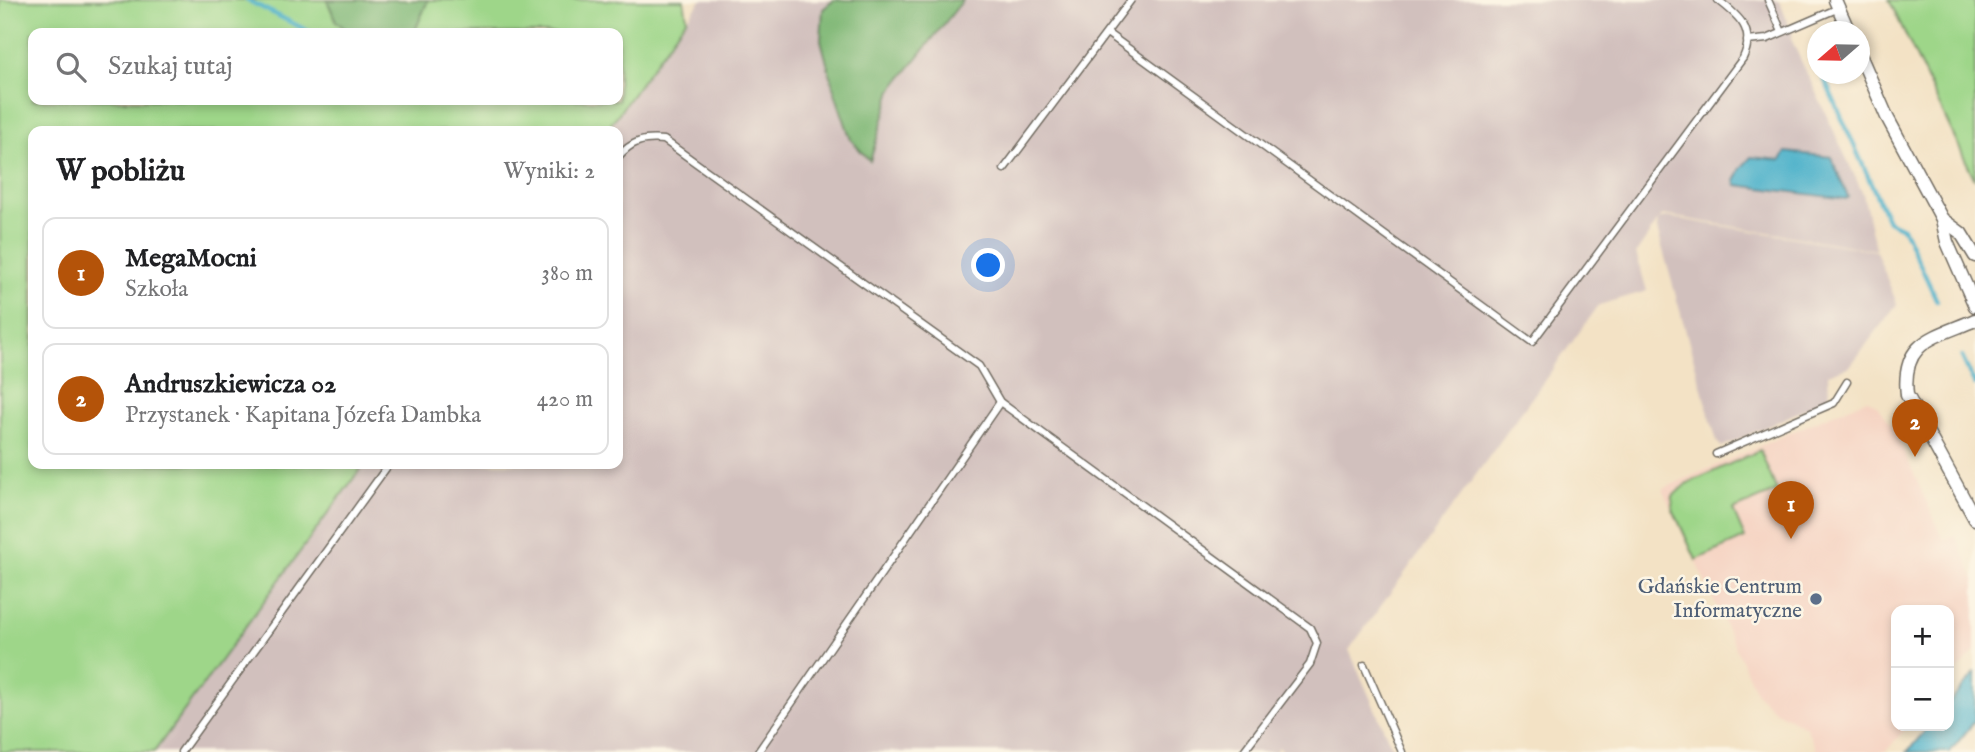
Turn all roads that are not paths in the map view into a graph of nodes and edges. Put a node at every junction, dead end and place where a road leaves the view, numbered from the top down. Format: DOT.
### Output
graph roads {
  1 [pos="1131,0"];
  2 [pos="1718,0"];
  3 [pos="1768,0"];
  4 [pos="1837,4"];
  5 [pos="1844,21"];
  6 [pos="1782,32"];
  7 [pos="1107,33"];
  8 [pos="1747,41"];
  9 [pos="1870,78"];
  10 [pos="623,151"];
  11 [pos="1004,169"];
  12 [pos="1942,219"];
  13 [pos="1975,256"];
  14 [pos="1975,306"];
  15 [pos="1975,320"];
  16 [pos="1847,382"];
  17 [pos="1000,402"];
  18 [pos="1716,454"];
  19 [pos="385,469"];
  20 [pos="1975,519"];
  21 [pos="1364,665"];
  22 [pos="181,752"];
  23 [pos="758,752"];
  24 [pos="1243,752"];
  25 [pos="1402,752"];
  1 -- 7 [label="lane"];
  2 -- 8 [label="lane"];
  3 -- 6 [label="lane"];
  4 -- 5 [label="street"];
  4 -- 6 [label="lane"];
  6 -- 8 [label="lane"];
  7 -- 8 [label="lane"];
  7 -- 11 [label="lane"];
  9 -- 12 [label="street"];
  10 -- 17 [label="lane"];
  12 -- 13 [label="street"];
  12 -- 14 [label="street"];
  15 -- 20 [label="street"];
  16 -- 18 [label="lane"];
  17 -- 23 [label="lane"];
  17 -- 24 [label="lane"];
  19 -- 22 [label="lane"];
  21 -- 25 [label="lane"];
}
